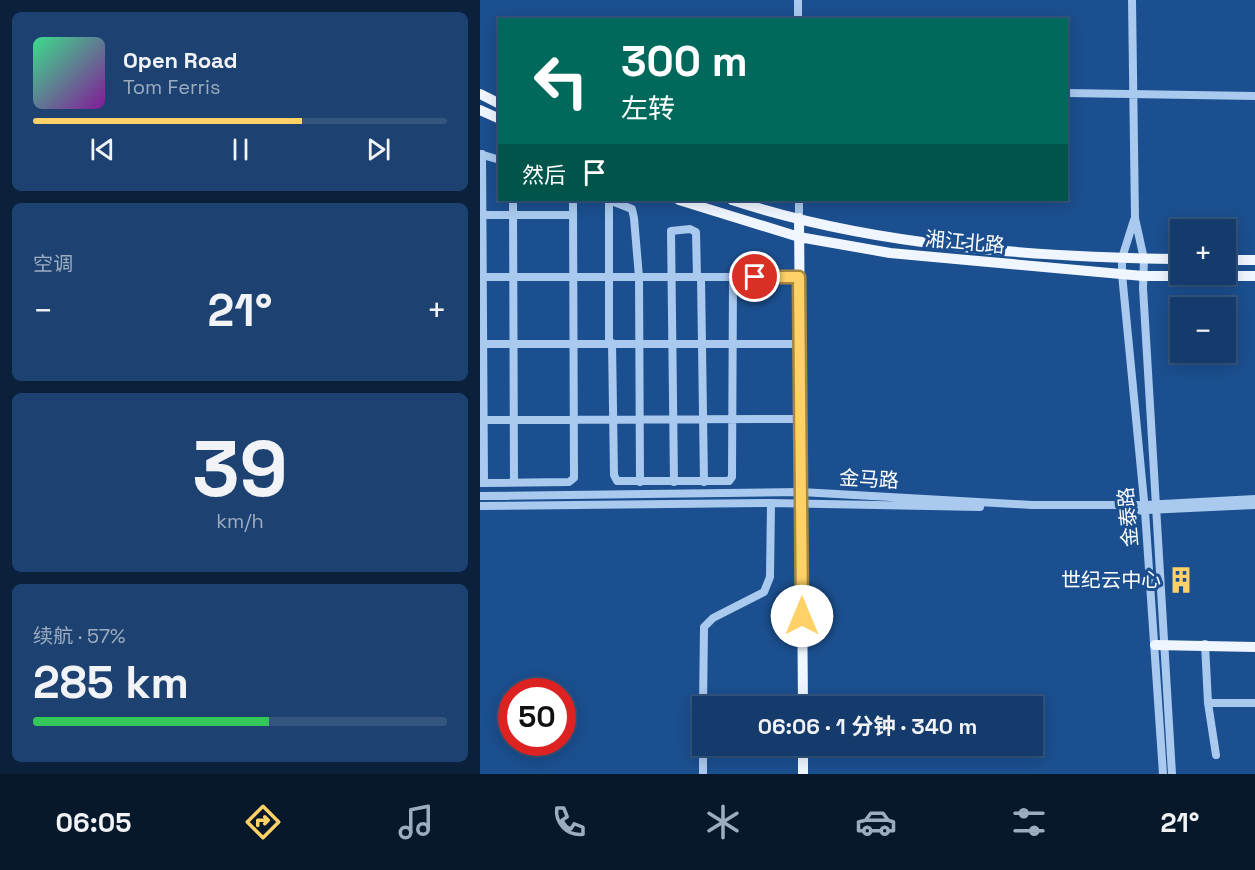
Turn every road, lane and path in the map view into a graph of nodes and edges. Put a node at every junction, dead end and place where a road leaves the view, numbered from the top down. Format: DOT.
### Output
graph roads {
  1 [pos="798,0"];
  2 [pos="1132,0"];
  3 [pos="798,18"];
  4 [pos="1068,93"];
  5 [pos="480,94"];
  6 [pos="1133,94"];
  7 [pos="1255,96"];
  8 [pos="498,103"];
  9 [pos="480,110"];
  10 [pos="498,118"];
  11 [pos="481,154"];
  12 [pos="498,159"];
  13 [pos="513,201"];
  14 [pos="573,201"];
  15 [pos="609,201"];
  16 [pos="612,201"];
  17 [pos="682,201"];
  18 [pos="735,201"];
  19 [pos="799,201"];
  20 [pos="481,215"];
  21 [pos="513,215"];
  22 [pos="573,215"];
  23 [pos="799,218"];
  24 [pos="1135,218"];
  25 [pos="799,237"];
  26 [pos="1122,258"];
  27 [pos="1144,259"];
  28 [pos="1170,259"];
  29 [pos="1236,260"];
  30 [pos="1255,260"];
  31 [pos="1122,274"];
  32 [pos="1143,276"];
  33 [pos="1255,276"];
  34 [pos="481,277"];
  35 [pos="513,277"];
  36 [pos="573,277"];
  37 [pos="609,277"];
  38 [pos="639,277"];
  39 [pos="670,277"];
  40 [pos="699,277"];
  41 [pos="733,277"];
  42 [pos="799,277"];
  43 [pos="611,343"];
  44 [pos="641,343"];
  45 [pos="671,343"];
  46 [pos="702,343"];
  47 [pos="734,343"];
  48 [pos="482,344"];
  49 [pos="513,344"];
  50 [pos="573,344"];
  51 [pos="800,344"];
  52 [pos="800,419"];
  53 [pos="482,420"];
  54 [pos="513,420"];
  55 [pos="574,420"];
  56 [pos="613,420"];
  57 [pos="641,420"];
  58 [pos="672,420"];
  59 [pos="703,420"];
  60 [pos="734,420"];
  61 [pos="514,482"];
  62 [pos="640,482"];
  63 [pos="674,482"];
  64 [pos="704,482"];
  65 [pos="482,483"];
  66 [pos="480,496"];
  67 [pos="801,498"];
  68 [pos="1255,499"];
  69 [pos="771,503"];
  70 [pos="1255,505"];
  71 [pos="480,506"];
  72 [pos="1144,508"];
  73 [pos="1158,508"];
  74 [pos="1160,644"];
  75 [pos="1206,644"];
  76 [pos="1255,647"];
  77 [pos="703,696"];
  78 [pos="803,696"];
  79 [pos="1208,703"];
  80 [pos="1255,703"];
  81 [pos="1216,755"];
  82 [pos="703,756"];
  83 [pos="803,756"];
  84 [pos="704,774"];
  85 [pos="803,774"];
  86 [pos="1163,774"];
  87 [pos="1172,774"];
  1 -- 3 [label="street"];
  2 -- 6 [label="street"];
  4 -- 6 [label="street"];
  5 -- 8 [label="main road"];
  6 -- 7 [label="street"];
  6 -- 24 [label="street"];
  9 -- 10 [label="main road"];
  11 -- 12 [label="street"];
  11 -- 20 [label="street"];
  13 -- 21 [label="street"];
  14 -- 22 [label="street"];
  15 -- 37 [label="street"];
  16 -- 38 [label="street"];
  17 -- 25 [label="main road, 湘江北路"];
  18 -- 23 [label="main road, 湘江北路"];
  19 -- 23 [label="street"];
  20 -- 21 [label="street"];
  20 -- 34 [label="street"];
  21 -- 22 [label="street"];
  21 -- 35 [label="street"];
  22 -- 36 [label="street"];
  23 -- 25 [label="main road"];
  23 -- 26 [label="main road, 湘江北路"];
  24 -- 26 [label="street, 金泰路"];
  24 -- 27 [label="street"];
  25 -- 31 [label="main road, 湘江北路"];
  25 -- 42 [label="main road"];
  26 -- 27 [label="main road, 湘江北路"];
  26 -- 31 [label="street, 金泰路"];
  27 -- 28 [label="main road, 湘江北路"];
  27 -- 32 [label="street"];
  29 -- 30 [label="main road"];
  31 -- 32 [label="main road, 湘江北路"];
  31 -- 72 [label="street, 金泰路"];
  32 -- 33 [label="main road, 湘江北路"];
  32 -- 73 [label="street"];
  34 -- 35 [label="street"];
  34 -- 48 [label="street"];
  35 -- 36 [label="street"];
  35 -- 49 [label="street"];
  36 -- 37 [label="street"];
  36 -- 50 [label="street"];
  37 -- 38 [label="street"];
  37 -- 43 [label="street"];
  38 -- 39 [label="street"];
  38 -- 44 [label="street"];
  39 -- 40 [label="street"];
  39 -- 40 [label="street"];
  39 -- 45 [label="street"];
  40 -- 41 [label="street"];
  40 -- 46 [label="street"];
  41 -- 42 [label="street"];
  41 -- 47 [label="street"];
  42 -- 51 [label="main road"];
  43 -- 44 [label="street"];
  43 -- 50 [label="street"];
  43 -- 56 [label="street"];
  44 -- 45 [label="street"];
  44 -- 57 [label="street"];
  45 -- 46 [label="street"];
  45 -- 58 [label="street"];
  46 -- 47 [label="street"];
  46 -- 59 [label="street"];
  47 -- 51 [label="street"];
  47 -- 60 [label="street"];
  48 -- 49 [label="street"];
  48 -- 53 [label="street"];
  49 -- 50 [label="street"];
  49 -- 54 [label="street"];
  50 -- 55 [label="street"];
  51 -- 52 [label="main road"];
  52 -- 60 [label="street"];
  52 -- 67 [label="main road"];
  53 -- 54 [label="street"];
  53 -- 65 [label="street"];
  54 -- 55 [label="street"];
  54 -- 61 [label="street"];
  55 -- 56 [label="street"];
  55 -- 61 [label="street"];
  56 -- 57 [label="street"];
  56 -- 62 [label="street"];
  57 -- 58 [label="street"];
  57 -- 62 [label="street"];
  58 -- 59 [label="street"];
  58 -- 63 [label="street"];
  59 -- 60 [label="street"];
  59 -- 64 [label="street"];
  60 -- 64 [label="street"];
  61 -- 65 [label="street"];
  62 -- 63 [label="street"];
  63 -- 64 [label="street"];
  66 -- 67 [label="street, 金马路"];
  67 -- 69 [label="street, 金马路"];
  67 -- 72 [label="street, 金马路"];
  67 -- 78 [label="main road"];
  68 -- 73 [label="street, 金马路"];
  69 -- 71 [label="street, 金马路"];
  69 -- 77 [label="street"];
  70 -- 73 [label="street, 金马路"];
  72 -- 73 [label="street, 金马路"];
  72 -- 74 [label="street, 金泰路"];
  73 -- 74 [label="street"];
  74 -- 75 [label="main road"];
  74 -- 86 [label="street, 金泰路"];
  74 -- 87 [label="street"];
  75 -- 76 [label="main road"];
  75 -- 79 [label="street"];
  79 -- 80 [label="street"];
  79 -- 81 [label="street"];
  82 -- 84 [label="street"];
  83 -- 85 [label="main road"];
}
